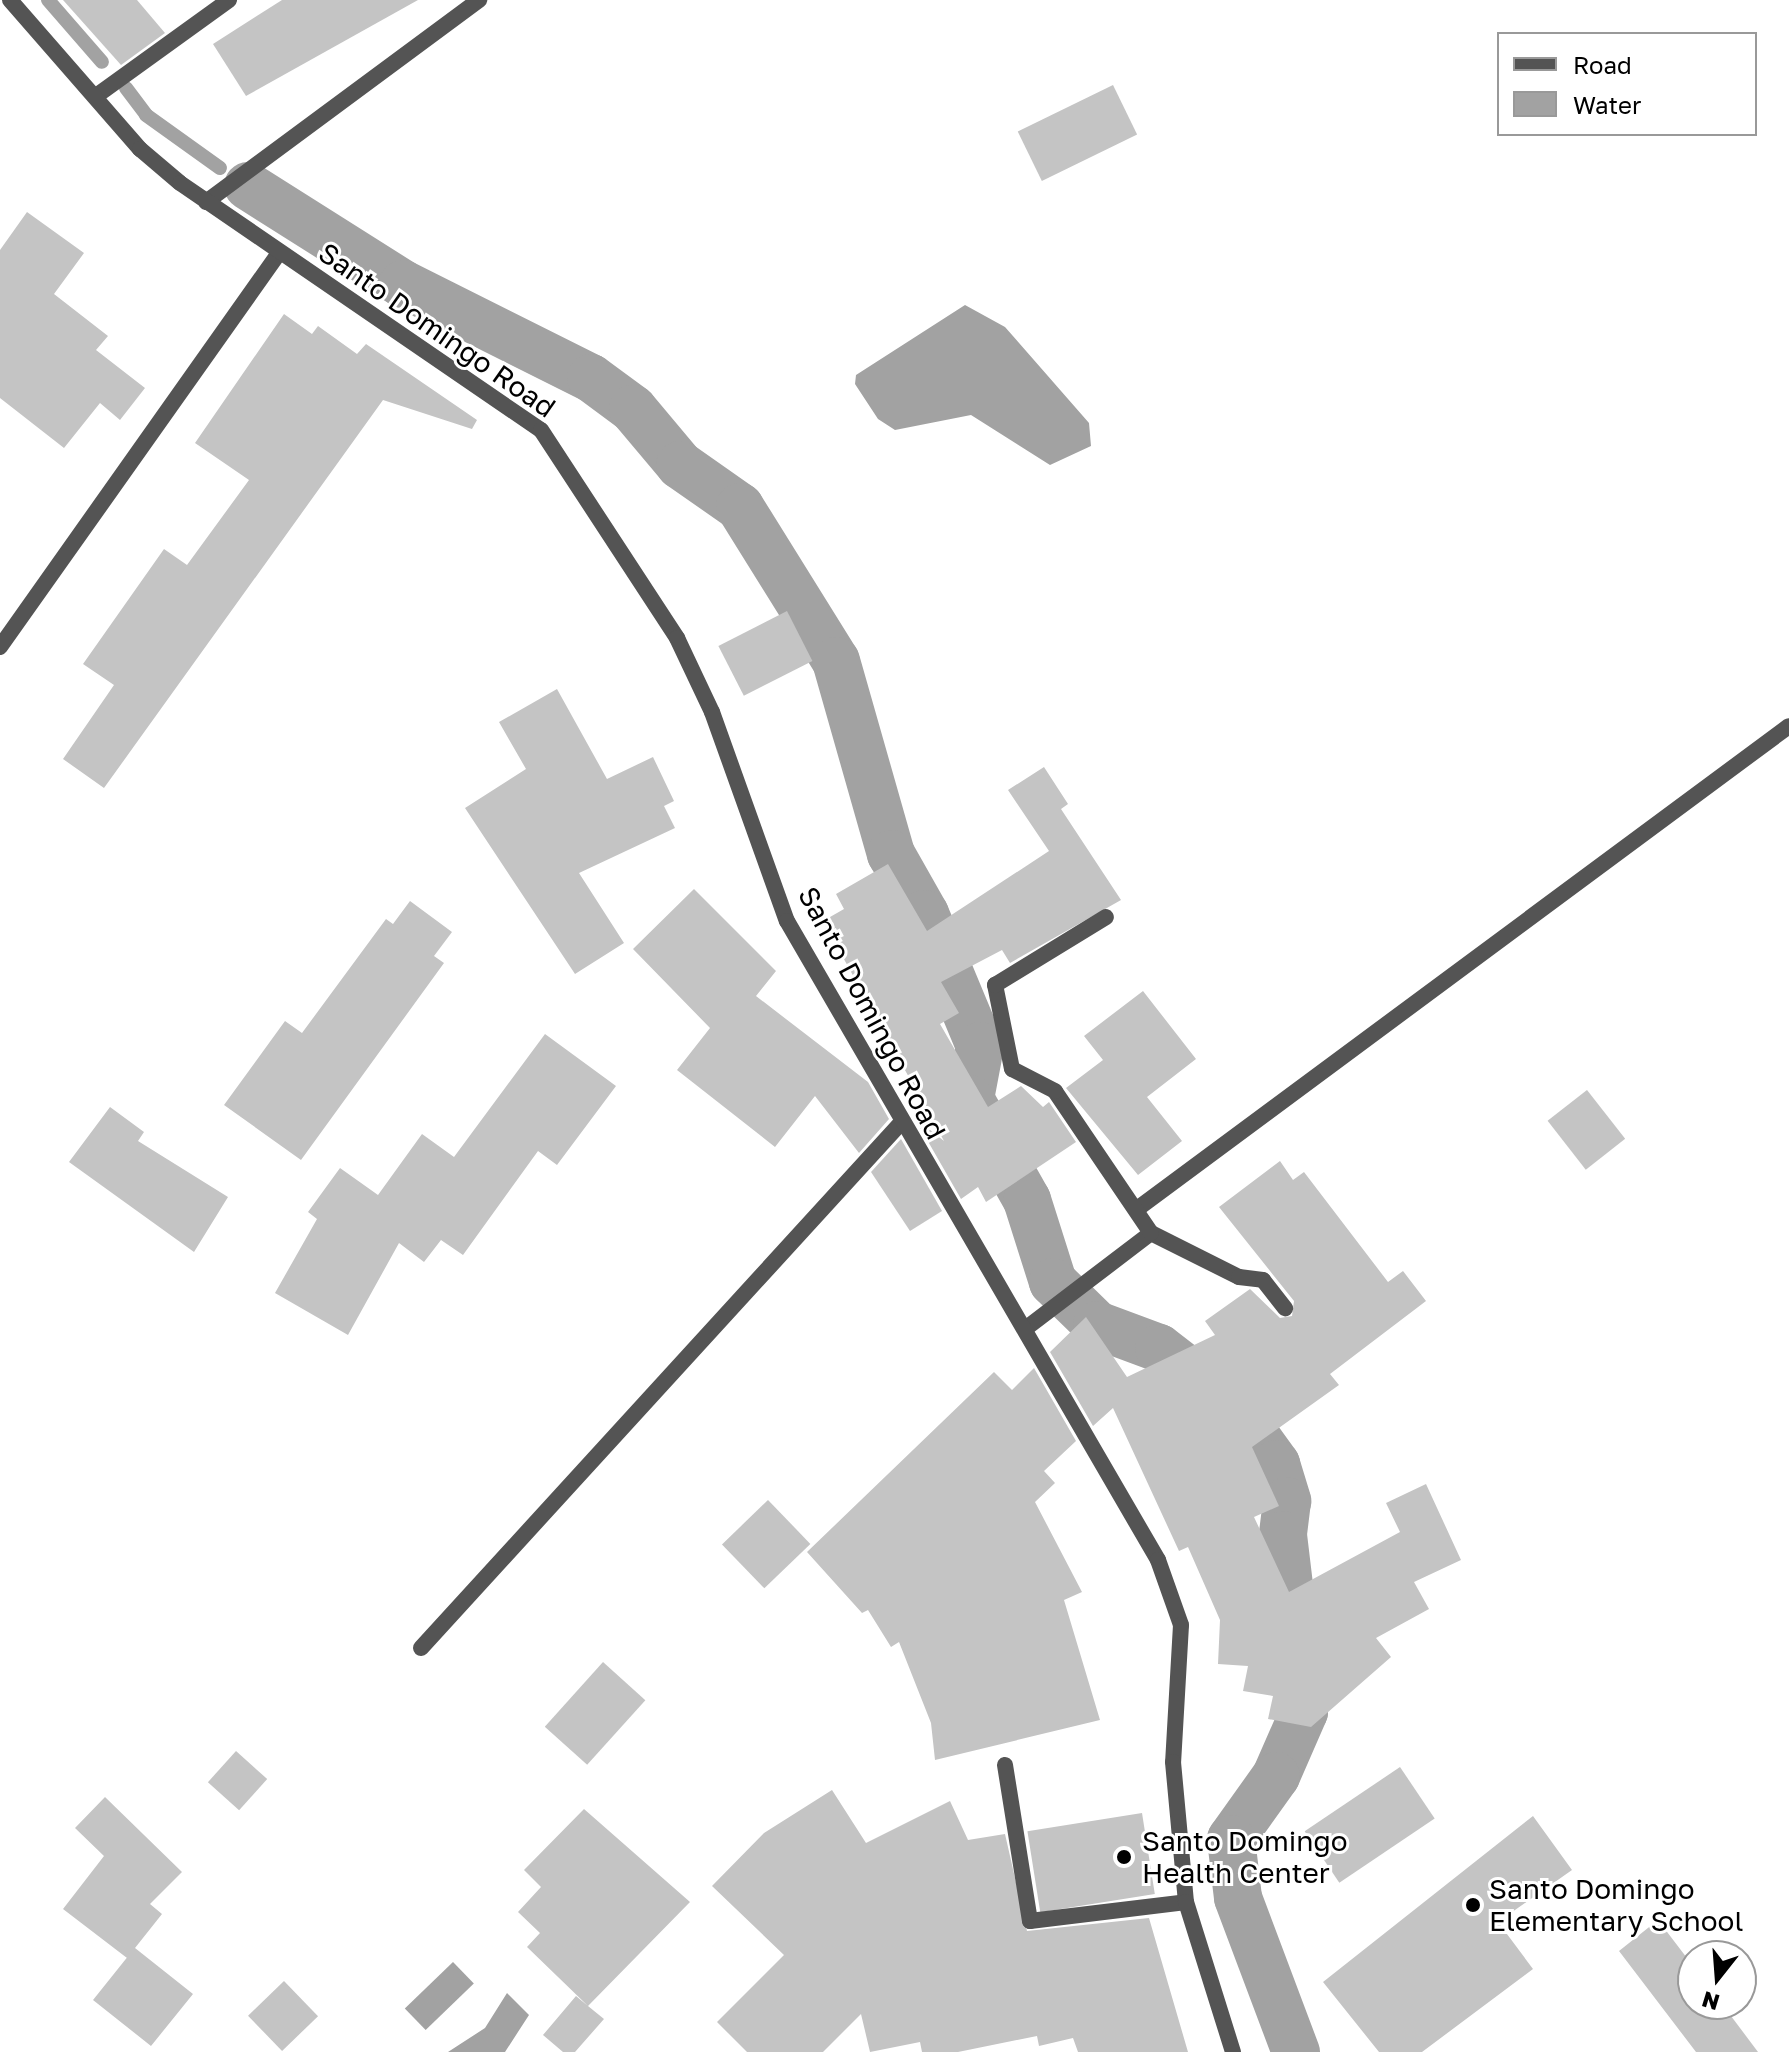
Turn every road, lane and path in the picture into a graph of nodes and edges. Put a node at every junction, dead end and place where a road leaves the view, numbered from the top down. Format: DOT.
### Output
graph roads {
  1 [pos="10,0"];
  2 [pos="229,0"];
  3 [pos="479,0"];
  4 [pos="96,96"];
  5 [pos="206,202"];
  6 [pos="280,252"];
  7 [pos="0,647"];
  8 [pos="1789,726"];
  9 [pos="1106,917"];
  10 [pos="900,1124"];
  11 [pos="1137,1209"];
  12 [pos="1151,1233"];
  13 [pos="1285,1308"];
  14 [pos="1025,1329"];
  15 [pos="421,1648"];
  16 [pos="1005,1765"];
  17 [pos="1186,1902"];
  18 [pos="1233,2052"];
  1 -- 4 [label="street, Santo Domingo Road"];
  2 -- 4 [label="street"];
  3 -- 5 [label="street"];
  4 -- 5 [label="street, Santo Domingo Road"];
  5 -- 6 [label="street, Santo Domingo Road"];
  6 -- 7 [label="street"];
  6 -- 10 [label="street, Santo Domingo Road"];
  8 -- 11 [label="street"];
  9 -- 11 [label="street"];
  10 -- 14 [label="street, Santo Domingo Road"];
  10 -- 15 [label="street"];
  11 -- 12 [label="street"];
  12 -- 13 [label="street"];
  12 -- 14 [label="street"];
  14 -- 17 [label="street, Santo Domingo Road"];
  16 -- 17 [label="street"];
  17 -- 18 [label="street, Santo Domingo Road"];
}
